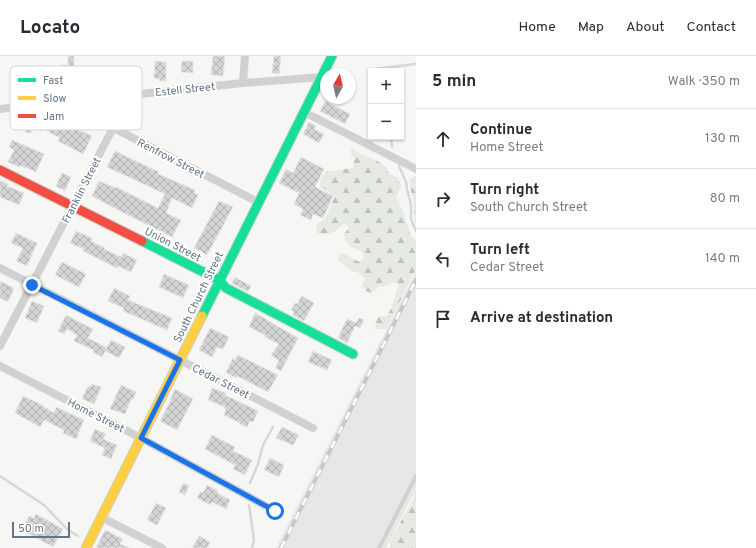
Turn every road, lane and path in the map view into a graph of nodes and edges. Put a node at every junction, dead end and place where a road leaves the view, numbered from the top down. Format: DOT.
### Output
graph roads {
  1 [pos="246,56"];
  2 [pos="332,56"];
  3 [pos="326,68"];
  4 [pos="320,77"];
  5 [pos="320,81"];
  6 [pos="243,83"];
  7 [pos="142,94"];
  8 [pos="10,108"];
  9 [pos="0,109"];
  10 [pos="304,112"];
  11 [pos="111,130"];
  12 [pos="116,130"];
  13 [pos="416,169"];
  14 [pos="0,170"];
  15 [pos="258,202"];
  16 [pos="72,206"];
  17 [pos="0,268"];
  18 [pos="219,280"];
  19 [pos="32,285"];
  20 [pos="0,346"];
  21 [pos="353,354"];
  22 [pos="180,360"];
  23 [pos="0,366"];
  24 [pos="313,428"];
  25 [pos="141,438"];
  26 [pos="416,476"];
  27 [pos="275,511"];
  28 [pos="101,517"];
  29 [pos="86,548"];
  30 [pos="162,548"];
  31 [pos="379,548"];
  1 -- 6 [label="street"];
  2 -- 3 [label="main road, South Church Street"];
  4 -- 6 [label="street, Estell Street"];
  5 -- 10 [label="main road, South Church Street"];
  6 -- 7 [label="street, Estell Street"];
  8 -- 9 [label="street, Estell Street"];
  10 -- 13 [label="street"];
  10 -- 15 [label="main road, South Church Street"];
  11 -- 16 [label="street, Franklin Street"];
  12 -- 15 [label="street, Renfrow Street"];
  14 -- 16 [label="main road, Union Street"];
  15 -- 18 [label="main road, South Church Street"];
  16 -- 18 [label="main road, Union Street"];
  16 -- 19 [label="street, Franklin Street"];
  17 -- 19 [label="street, Cedar Street"];
  18 -- 21 [label="main road, Union Street"];
  18 -- 22 [label="main road, South Church Street"];
  19 -- 20 [label="street, Franklin Street"];
  19 -- 22 [label="street, Cedar Street"];
  22 -- 24 [label="street, Cedar Street"];
  22 -- 25 [label="main road, South Church Street"];
  23 -- 25 [label="street, Home Street"];
  25 -- 27 [label="street, Home Street"];
  25 -- 28 [label="main road, South Church Street"];
  26 -- 31 [label="lane"];
  28 -- 29 [label="main road, South Church Street"];
  28 -- 30 [label="street"];
}
